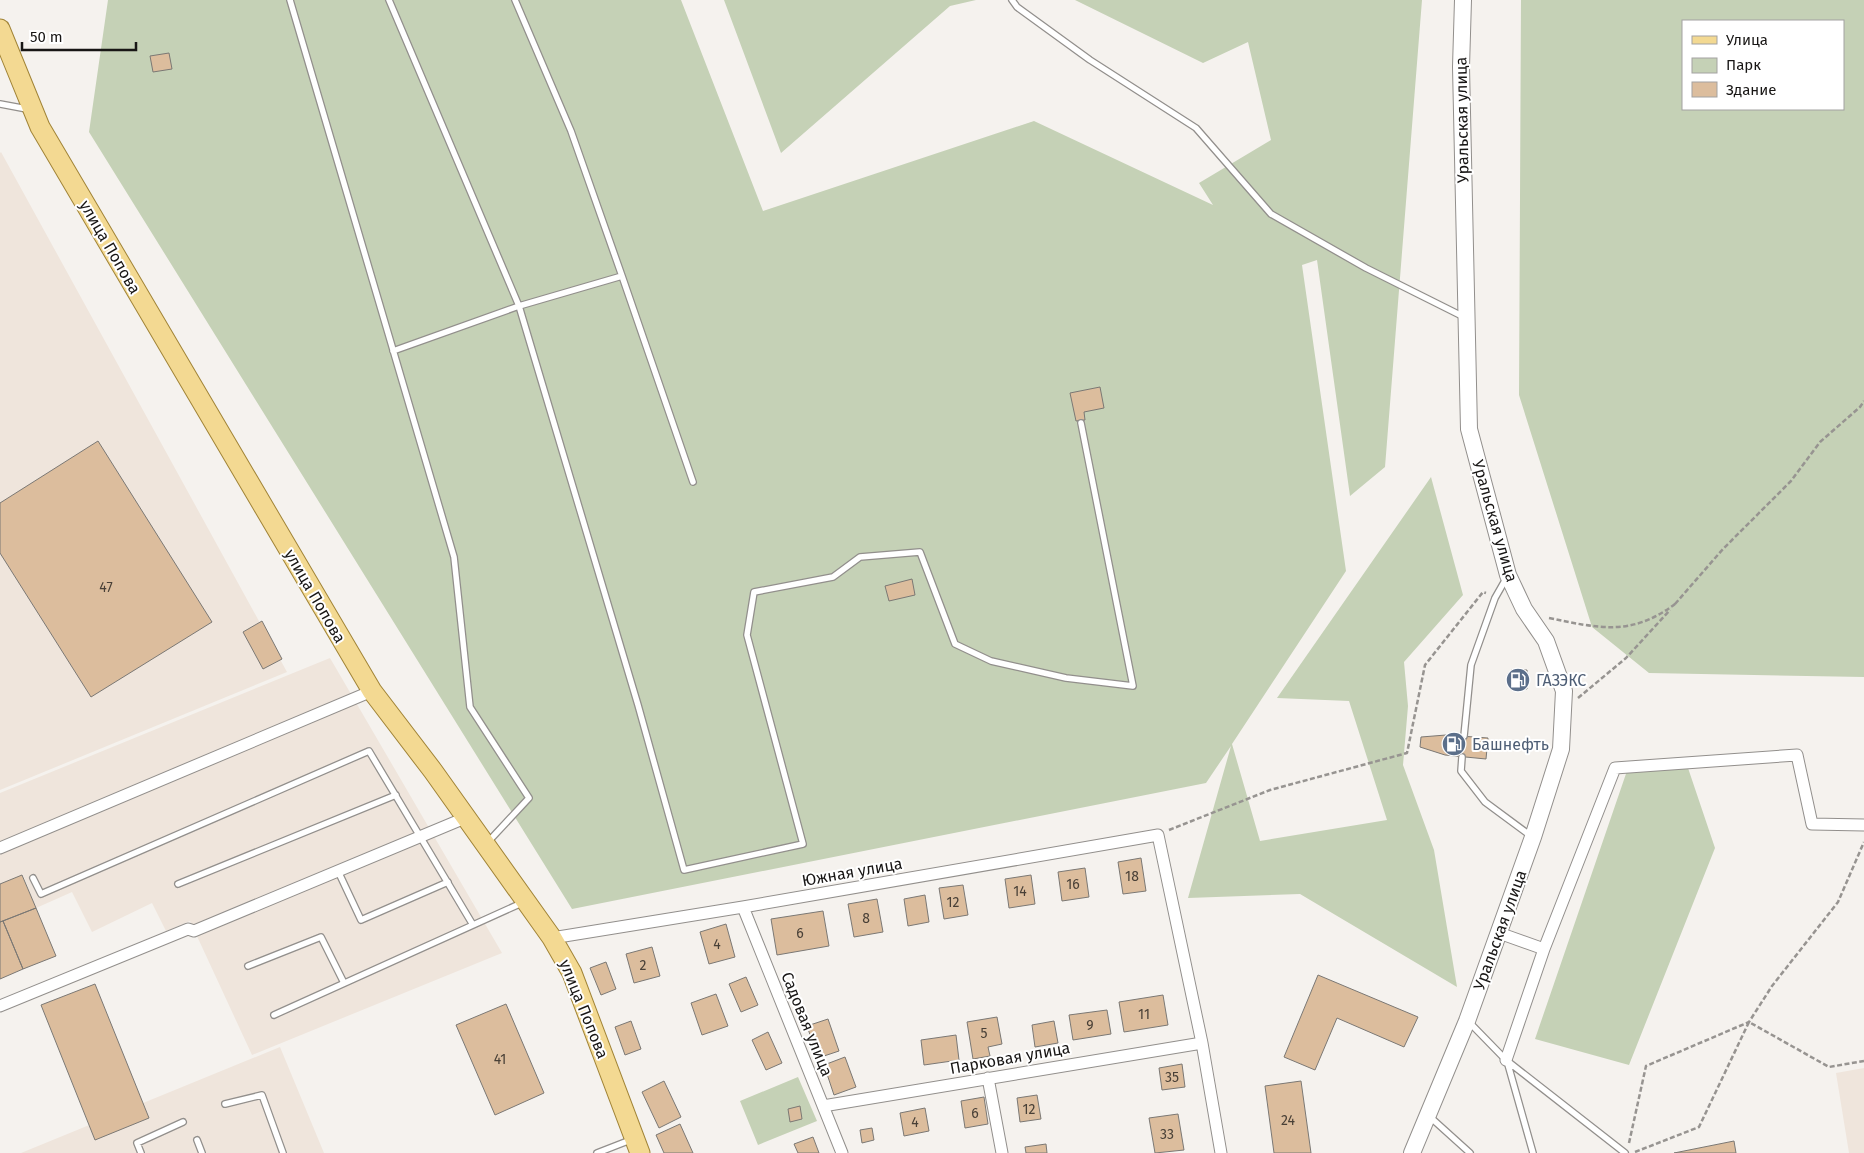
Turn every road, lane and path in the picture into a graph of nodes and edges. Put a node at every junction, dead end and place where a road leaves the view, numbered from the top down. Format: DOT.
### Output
graph roads {
  1 [pos="290,0"];
  2 [pos="389,0"];
  3 [pos="515,0"];
  4 [pos="1012,0"];
  5 [pos="1463,0"];
  6 [pos="0,29"];
  7 [pos="0,104"];
  8 [pos="33,110"];
  9 [pos="622,276"];
  10 [pos="519,306"];
  11 [pos="1466,318"];
  12 [pos="394,351"];
  13 [pos="1864,401"];
  14 [pos="1081,423"];
  15 [pos="693,482"];
  16 [pos="1508,575"];
  17 [pos="1495,598"];
  18 [pos="1675,604"];
  19 [pos="1524,609"];
  20 [pos="372,691"];
  21 [pos="1563,711"];
  22 [pos="1464,736"];
  23 [pos="1462,757"];
  24 [pos="396,795"];
  25 [pos="465,818"];
  26 [pos="1864,826"];
  27 [pos="1158,835"];
  28 [pos="421,836"];
  29 [pos="1533,837"];
  30 [pos="1864,842"];
  31 [pos="485,845"];
  32 [pos="0,848"];
  33 [pos="338,871"];
  34 [pos="34,878"];
  35 [pos="448,882"];
  36 [pos="178,884"];
  37 [pos="526,901"];
  38 [pos="743,907"];
  39 [pos="473,925"];
  40 [pos="1498,933"];
  41 [pos="552,938"];
  42 [pos="1544,949"];
  43 [pos="248,966"];
  44 [pos="344,984"];
  45 [pos="0,1006"];
  46 [pos="274,1015"];
  47 [pos="1467,1021"];
  48 [pos="1749,1022"];
  49 [pos="1202,1043"];
  50 [pos="1506,1060"];
  51 [pos="1864,1061"];
  52 [pos="988,1078"];
  53 [pos="225,1104"];
  54 [pos="822,1106"];
  55 [pos="1426,1114"];
  56 [pos="183,1122"];
  57 [pos="197,1140"];
  58 [pos="1629,1143"];
  59 [pos="637,1146"];
  60 [pos="141,1153"];
  61 [pos="202,1153"];
  62 [pos="283,1153"];
  63 [pos="597,1153"];
  64 [pos="842,1153"];
  65 [pos="1002,1153"];
  66 [pos="1221,1153"];
  67 [pos="1412,1153"];
  68 [pos="1470,1153"];
  69 [pos="1533,1153"];
  70 [pos="1625,1153"];
  71 [pos="1633,1153"];
  1 -- 12 [label="lane"];
  2 -- 10 [label="lane"];
  3 -- 9 [label="lane"];
  4 -- 11 [label="lane"];
  5 -- 11 [label="street, Уральская улица"];
  6 -- 8 [label="main road, улица Попова"];
  7 -- 8 [label="lane"];
  8 -- 20 [label="main road, улица Попова"];
  9 -- 10 [label="lane"];
  9 -- 15 [label="lane"];
  10 -- 12 [label="lane"];
  10 -- 14 [label="lane"];
  11 -- 16 [label="street, Уральская улица"];
  12 -- 31 [label="lane"];
  13 -- 18 [label="path"];
  16 -- 17 [label="lane"];
  16 -- 19 [label="street, Уральская улица"];
  17 -- 22 [label="lane"];
  17 -- 27 [label="path"];
  18 -- 19 [label="path"];
  18 -- 21 [label="path"];
  19 -- 21 [label="street, Уральская улица"];
  20 -- 25 [label="main road, улица Попова"];
  20 -- 32 [label="street"];
  21 -- 29 [label="street, Уральская улица"];
  23 -- 29 [label="lane"];
  24 -- 28 [label="lane"];
  24 -- 34 [label="lane"];
  24 -- 36 [label="lane"];
  25 -- 28 [label="street"];
  25 -- 31 [label="main road, улица Попова"];
  26 -- 42 [label="street"];
  27 -- 38 [label="street, Южная улица"];
  27 -- 49 [label="street"];
  28 -- 33 [label="street"];
  28 -- 35 [label="lane"];
  29 -- 40 [label="street, Уральская улица"];
  30 -- 48 [label="path"];
  31 -- 37 [label="main road, улица Попова"];
  33 -- 35 [label="lane"];
  33 -- 45 [label="street"];
  35 -- 39 [label="lane"];
  37 -- 39 [label="lane"];
  37 -- 41 [label="main road, улица Попова"];
  38 -- 41 [label="street, Южная улица"];
  38 -- 54 [label="street, Садовая улица"];
  39 -- 44 [label="lane"];
  40 -- 42 [label="street"];
  40 -- 47 [label="street, Уральская улица"];
  41 -- 59 [label="main road, улица Попова"];
  42 -- 50 [label="street"];
  43 -- 44 [label="lane"];
  44 -- 46 [label="lane"];
  47 -- 50 [label="lane"];
  47 -- 55 [label="street, Уральская улица"];
  48 -- 51 [label="path"];
  48 -- 58 [label="path"];
  48 -- 71 [label="path"];
  49 -- 52 [label="street, Парковая улица"];
  49 -- 66 [label="street"];
  50 -- 69 [label="lane"];
  50 -- 70 [label="lane"];
  52 -- 54 [label="street, Парковая улица"];
  52 -- 65 [label="street"];
  53 -- 62 [label="lane"];
  54 -- 64 [label="street, Садовая улица"];
  55 -- 67 [label="street, Уральская улица"];
  55 -- 68 [label="lane"];
  56 -- 60 [label="lane"];
  57 -- 61 [label="lane"];
  59 -- 63 [label="lane"];
}
